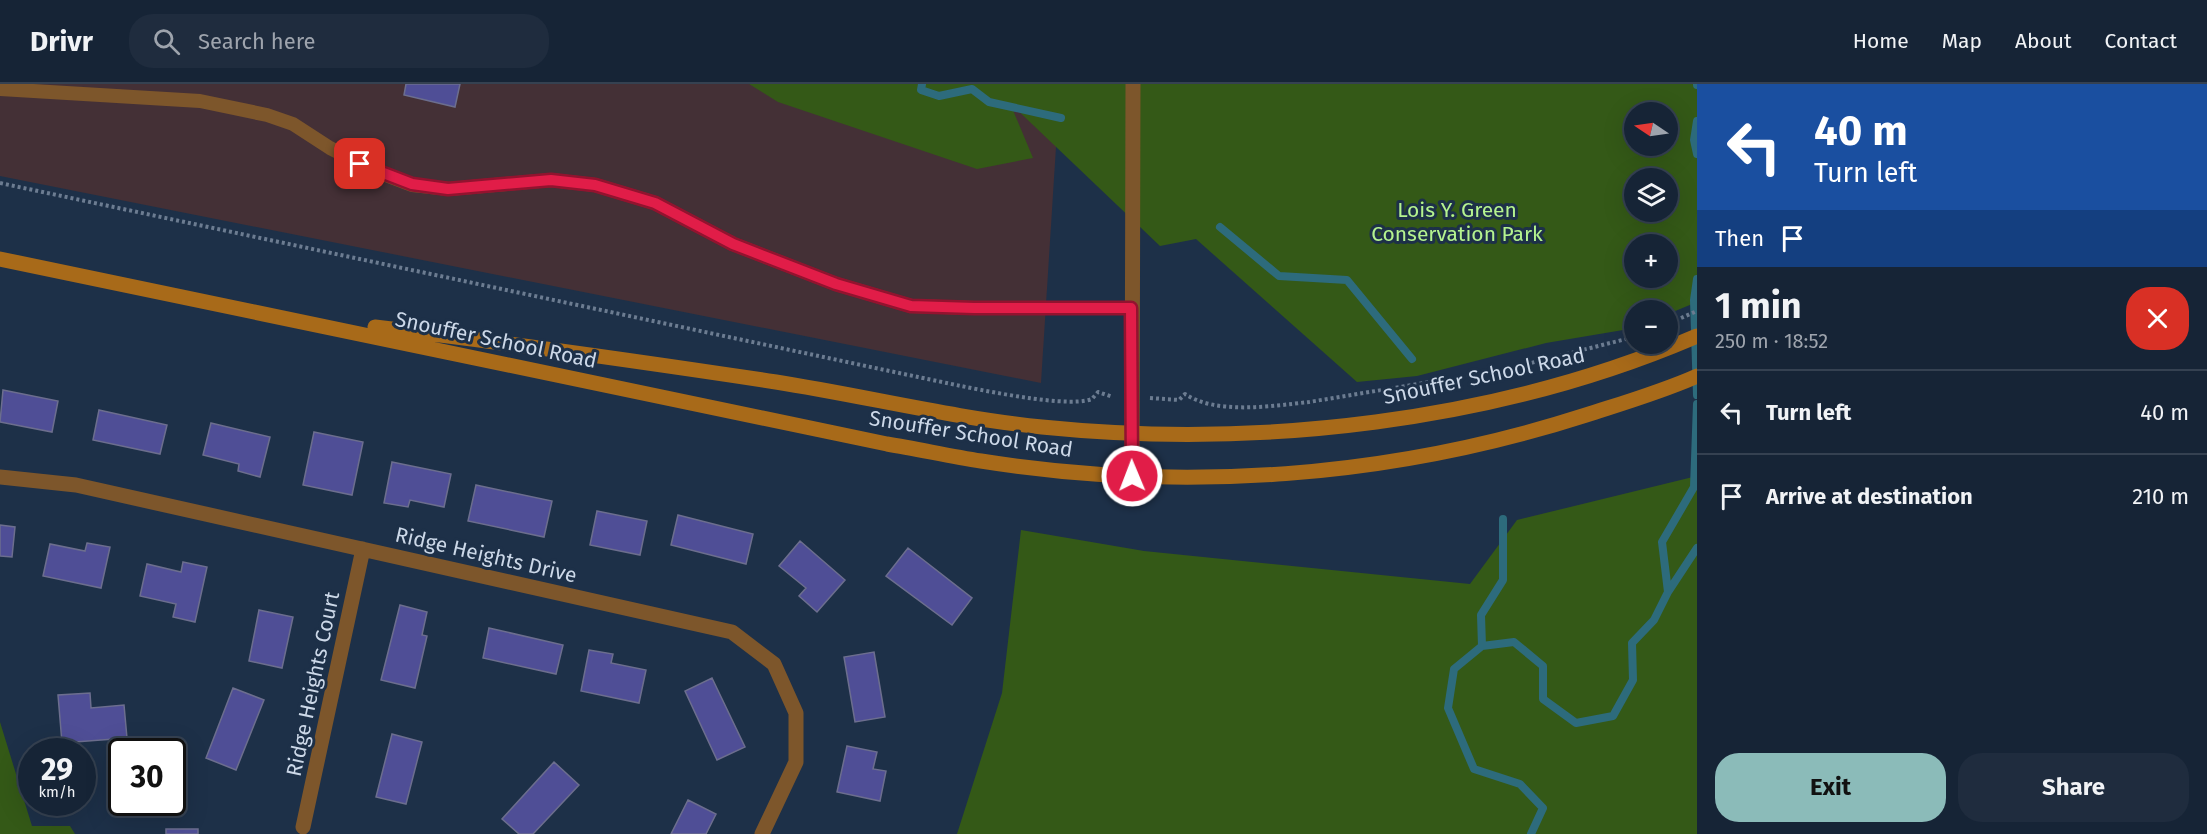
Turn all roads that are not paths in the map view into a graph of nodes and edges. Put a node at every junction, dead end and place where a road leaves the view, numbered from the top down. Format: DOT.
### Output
graph roads {
  1 [pos="1133,84"];
  2 [pos="0,89"];
  3 [pos="0,259"];
  4 [pos="1131,308"];
  5 [pos="274,315"];
  6 [pos="1697,336"];
  7 [pos="1697,376"];
  8 [pos="1132,433"];
  9 [pos="1132,476"];
  10 [pos="0,477"];
  11 [pos="363,549"];
  12 [pos="303,828"];
  13 [pos="762,834"];
  1 -- 4 [label="street"];
  2 -- 4 [label="lane"];
  3 -- 5 [label="main road, Snouffer School Road"];
  4 -- 8 [label="street"];
  5 -- 8 [label="main road, Snouffer School Road"];
  5 -- 9 [label="main road, Snouffer School Road"];
  6 -- 8 [label="main road, Snouffer School Road"];
  7 -- 9 [label="main road, Snouffer School Road"];
  8 -- 9 [label="street"];
  10 -- 11 [label="street, Ridge Heights Drive"];
  11 -- 12 [label="street, Ridge Heights Court"];
  11 -- 13 [label="street, Ridge Heights Drive"];
}
